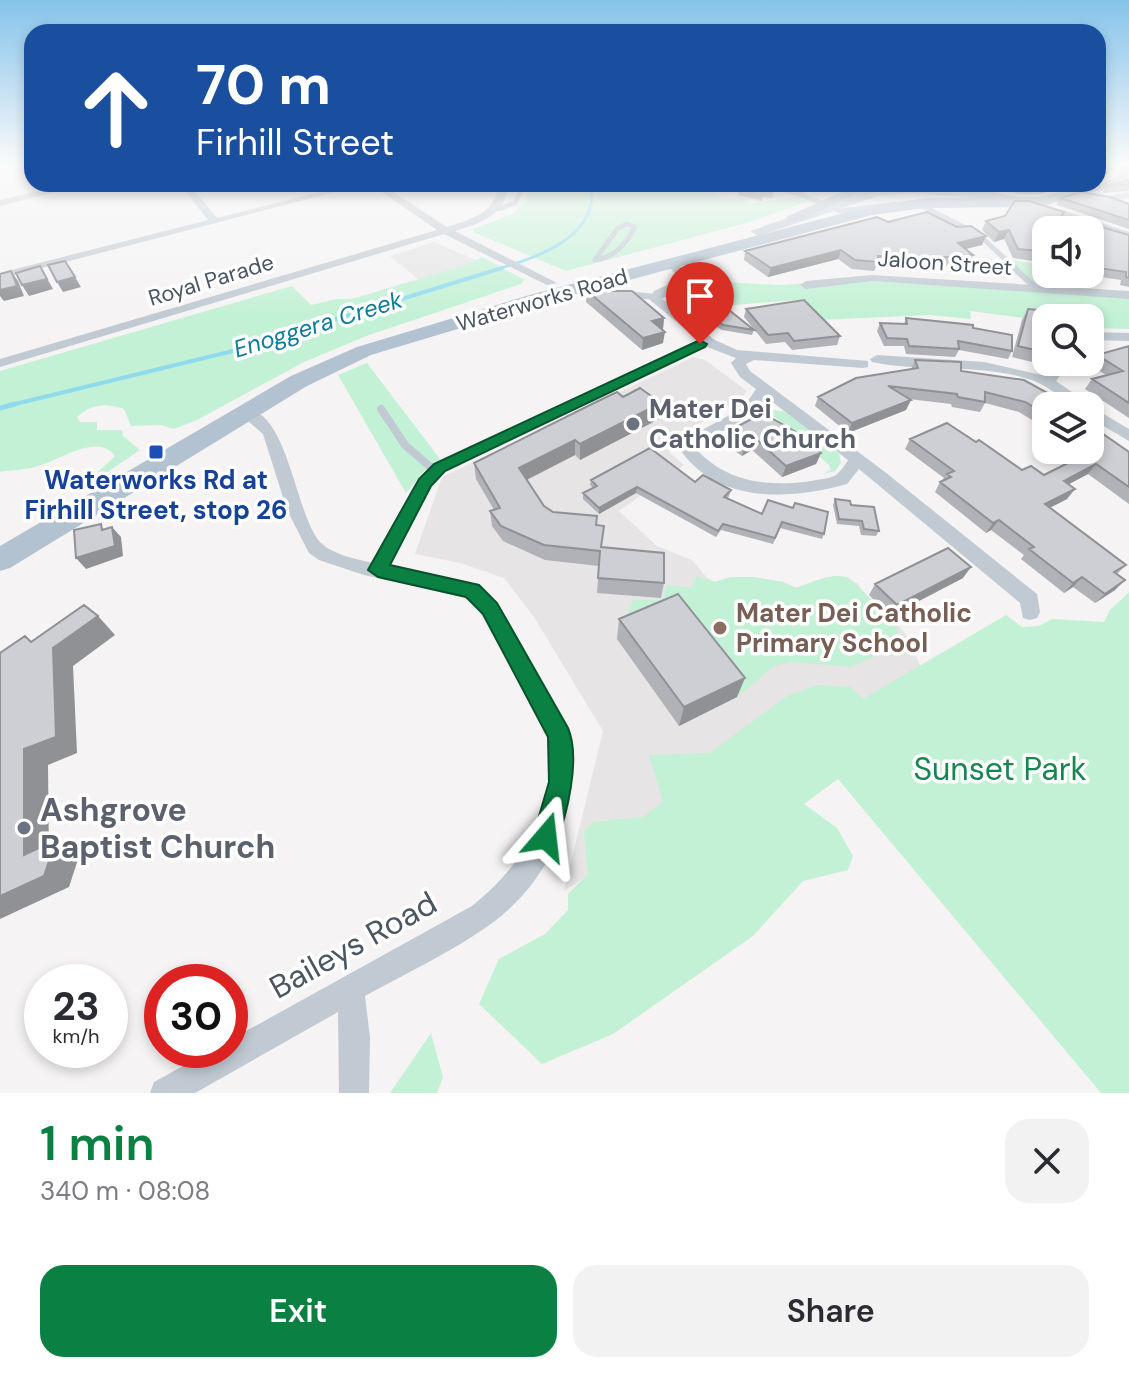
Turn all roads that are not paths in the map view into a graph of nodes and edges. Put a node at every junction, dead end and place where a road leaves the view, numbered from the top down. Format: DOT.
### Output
graph roads {
  1 [pos="208,214"];
  2 [pos="242,214"];
  3 [pos="420,214"];
  4 [pos="492,214"];
  5 [pos="803,214"];
  6 [pos="859,214"];
  7 [pos="934,214"];
  8 [pos="214,221"];
  9 [pos="1104,229"];
  10 [pos="446,231"];
  11 [pos="1129,237"];
  12 [pos="668,260"];
  13 [pos="598,265"];
  14 [pos="0,276"];
  15 [pos="806,285"];
  16 [pos="557,287"];
  17 [pos="1037,289"];
  18 [pos="623,294"];
  19 [pos="1129,295"];
  20 [pos="655,297"];
  21 [pos="1104,336"];
  22 [pos="1129,337"];
  23 [pos="704,343"];
  24 [pos="750,361"];
  25 [pos="0,363"];
  26 [pos="1053,376"];
  27 [pos="1048,383"];
  28 [pos="764,387"];
  29 [pos="1062,392"];
  30 [pos="788,405"];
  31 [pos="381,409"];
  32 [pos="749,410"];
  33 [pos="246,413"];
  34 [pos="1104,420"];
  35 [pos="1129,436"];
  36 [pos="857,460"];
  37 [pos="435,471"];
  38 [pos="0,560"];
  39 [pos="378,570"];
  40 [pos="1030,612"];
  41 [pos="350,988"];
  42 [pos="165,1093"];
  43 [pos="354,1093"];
  1 -- 8 [label="street"];
  2 -- 8 [label="street"];
  3 -- 10 [label="street"];
  4 -- 10 [label="street, Royal Parade"];
  5 -- 12 [label="main road, Waterworks Road"];
  6 -- 12 [label="main road, Waterworks Road"];
  7 -- 17 [label="lane"];
  8 -- 14 [label="street"];
  9 -- 11 [label="main road"];
  10 -- 16 [label="street"];
  10 -- 25 [label="street, Royal Parade"];
  12 -- 13 [label="main road, Waterworks Road"];
  12 -- 16 [label="main road, Waterworks Road"];
  12 -- 20 [label="street"];
  13 -- 13 [label="lane"];
  13 -- 16 [label="main road, Waterworks Road"];
  15 -- 17 [label="street, Jaloon Street"];
  16 -- 33 [label="main road, Waterworks Road"];
  17 -- 19 [label="street, Jaloon Street"];
  18 -- 20 [label="lane"];
  20 -- 23 [label="street"];
  21 -- 22 [label="street"];
  23 -- 24 [label="street"];
  23 -- 37 [label="street"];
  24 -- 27 [label="street"];
  24 -- 28 [label="street"];
  24 -- 28 [label="street"];
  26 -- 27 [label="street"];
  27 -- 29 [label="street"];
  28 -- 30 [label="street"];
  28 -- 32 [label="street"];
  30 -- 32 [label="street"];
  30 -- 36 [label="street"];
  31 -- 37 [label="lane"];
  32 -- 36 [label="street"];
  33 -- 38 [label="main road, Waterworks Road"];
  33 -- 39 [label="street, Baileys Road"];
  34 -- 35 [label="street"];
  36 -- 40 [label="street"];
  37 -- 39 [label="street"];
  39 -- 41 [label="street, Baileys Road"];
  41 -- 42 [label="street, Baileys Road"];
  41 -- 43 [label="street"];
}
